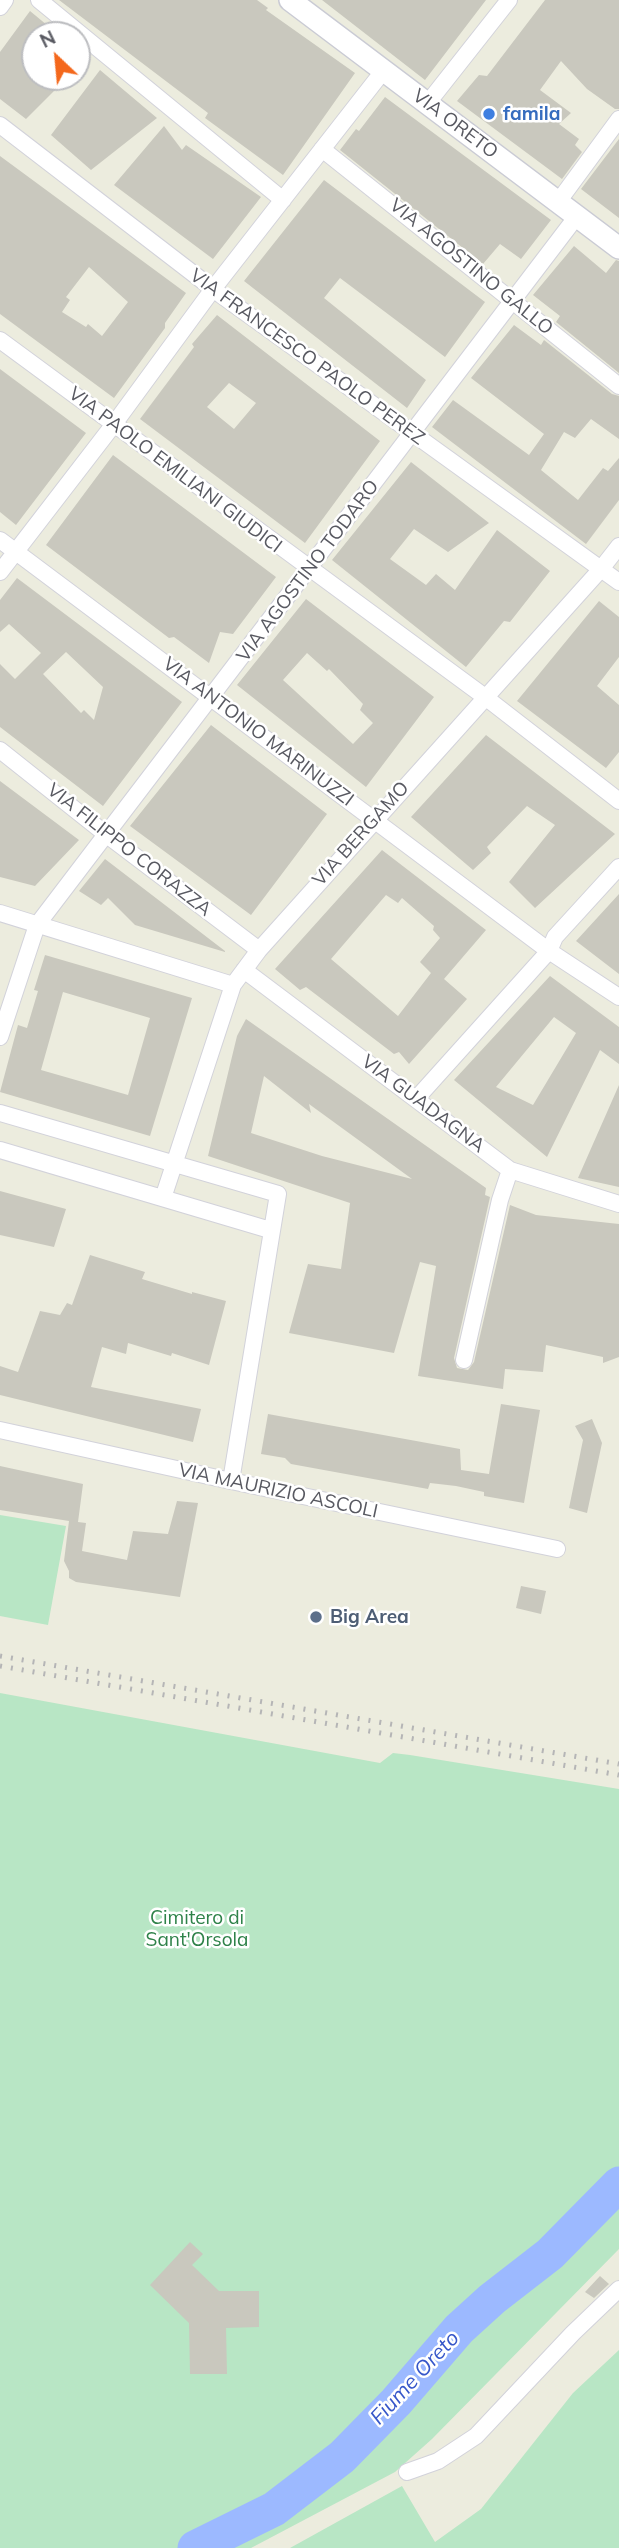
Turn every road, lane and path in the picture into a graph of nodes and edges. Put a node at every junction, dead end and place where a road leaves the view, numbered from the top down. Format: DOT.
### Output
graph roads {
  1 [pos="5,0"];
  2 [pos="39,0"];
  3 [pos="290,0"];
  4 [pos="509,0"];
  5 [pos="0,7"];
  6 [pos="384,71"];
  7 [pos="427,104"];
  8 [pos="619,118"];
  9 [pos="0,125"];
  10 [pos="322,149"];
  11 [pos="283,200"];
  12 [pos="558,202"];
  13 [pos="577,216"];
  14 [pos="619,248"];
  15 [pos="213,289"];
  16 [pos="514,300"];
  17 [pos="0,340"];
  18 [pos="619,386"];
  19 [pos="114,424"];
  20 [pos="411,434"];
  21 [pos="0,540"];
  22 [pos="619,546"];
  23 [pos="16,552"];
  24 [pos="309,569"];
  25 [pos="601,569"];
  26 [pos="0,572"];
  27 [pos="619,582"];
  28 [pos="213,697"];
  29 [pos="485,697"];
  30 [pos="0,750"];
  31 [pos="619,801"];
  32 [pos="374,819"];
  33 [pos="107,835"];
  34 [pos="619,867"];
  35 [pos="0,913"];
  36 [pos="37,925"];
  37 [pos="259,950"];
  38 [pos="548,951"];
  39 [pos="244,970"];
  40 [pos="233,985"];
  41 [pos="619,997"];
  42 [pos="0,1037"];
  43 [pos="416,1099"];
  44 [pos="0,1113"];
  45 [pos="0,1150"];
  46 [pos="174,1165"];
  47 [pos="510,1170"];
  48 [pos="163,1198"];
  49 [pos="619,1204"];
  50 [pos="270,1230"];
  51 [pos="464,1360"];
  52 [pos="0,1430"];
  53 [pos="231,1481"];
  54 [pos="557,1549"];
  55 [pos="619,2289"];
  56 [pos="407,2472"];
  1 -- 5 [label="street"];
  2 -- 11 [label="street"];
  3 -- 6 [label="street, VIA ORETO"];
  4 -- 7 [label="street"];
  6 -- 7 [label="street, VIA ORETO"];
  6 -- 10 [label="street"];
  7 -- 12 [label="street, VIA ORETO"];
  8 -- 12 [label="street"];
  9 -- 15 [label="street, VIA FRANCESCO PAOLO PEREZ"];
  10 -- 11 [label="street"];
  10 -- 16 [label="street, VIA AGOSTINO GALLO"];
  11 -- 15 [label="street"];
  12 -- 13 [label="street, VIA ORETO"];
  13 -- 14 [label="street, VIA ORETO"];
  13 -- 16 [label="street, VIA AGOSTINO TODARO"];
  15 -- 19 [label="street"];
  15 -- 20 [label="street, VIA FRANCESCO PAOLO PEREZ"];
  16 -- 18 [label="street, VIA AGOSTINO GALLO"];
  16 -- 20 [label="street, VIA AGOSTINO TODARO"];
  17 -- 19 [label="street, VIA PAOLO EMILIANI GIUDICI"];
  19 -- 23 [label="street"];
  19 -- 24 [label="street, VIA PAOLO EMILIANI GIUDICI"];
  20 -- 24 [label="street, VIA AGOSTINO TODARO"];
  20 -- 25 [label="street, VIA FRANCESCO PAOLO PEREZ"];
  21 -- 23 [label="street, VIA ANTONIO MARINUZZI"];
  22 -- 25 [label="street, VIA BERGAMO"];
  23 -- 26 [label="street"];
  23 -- 28 [label="street, VIA ANTONIO MARINUZZI"];
  24 -- 28 [label="street, VIA AGOSTINO TODARO"];
  24 -- 29 [label="street, VIA PAOLO EMILIANI GIUDICI"];
  25 -- 27 [label="street, VIA FRANCESCO PAOLO PEREZ"];
  25 -- 29 [label="street, VIA BERGAMO"];
  28 -- 32 [label="street, VIA ANTONIO MARINUZZI"];
  28 -- 33 [label="street, VIA AGOSTINO TODARO"];
  29 -- 31 [label="street, VIA PAOLO EMILIANI GIUDICI"];
  29 -- 32 [label="street, VIA BERGAMO"];
  30 -- 33 [label="street, VIA FILIPPO CORAZZA"];
  32 -- 37 [label="street, VIA BERGAMO"];
  32 -- 38 [label="street, VIA ANTONIO MARINUZZI"];
  33 -- 36 [label="street, VIA AGOSTINO TODARO"];
  33 -- 37 [label="street, VIA FILIPPO CORAZZA"];
  34 -- 38 [label="street"];
  35 -- 36 [label="street"];
  36 -- 40 [label="street"];
  36 -- 42 [label="street, VIA AGOSTINO TODARO"];
  37 -- 39 [label="street, VIA BERGAMO"];
  38 -- 41 [label="street, VIA ANTONIO MARINUZZI"];
  38 -- 43 [label="street"];
  39 -- 40 [label="street, VIA BERGAMO"];
  39 -- 43 [label="street, VIA GUADAGNA"];
  40 -- 46 [label="street, VIA BERGAMO"];
  43 -- 47 [label="street, VIA GUADAGNA"];
  44 -- 46 [label="street"];
  45 -- 48 [label="street"];
  46 -- 48 [label="street, VIA BERGAMO"];
  46 -- 50 [label="street"];
  47 -- 49 [label="street, VIA GUADAGNA"];
  47 -- 51 [label="street"];
  48 -- 50 [label="street"];
  50 -- 53 [label="street"];
  52 -- 53 [label="street, VIA MAURIZIO ASCOLI"];
  53 -- 54 [label="street, VIA MAURIZIO ASCOLI"];
  55 -- 56 [label="street"];
}
